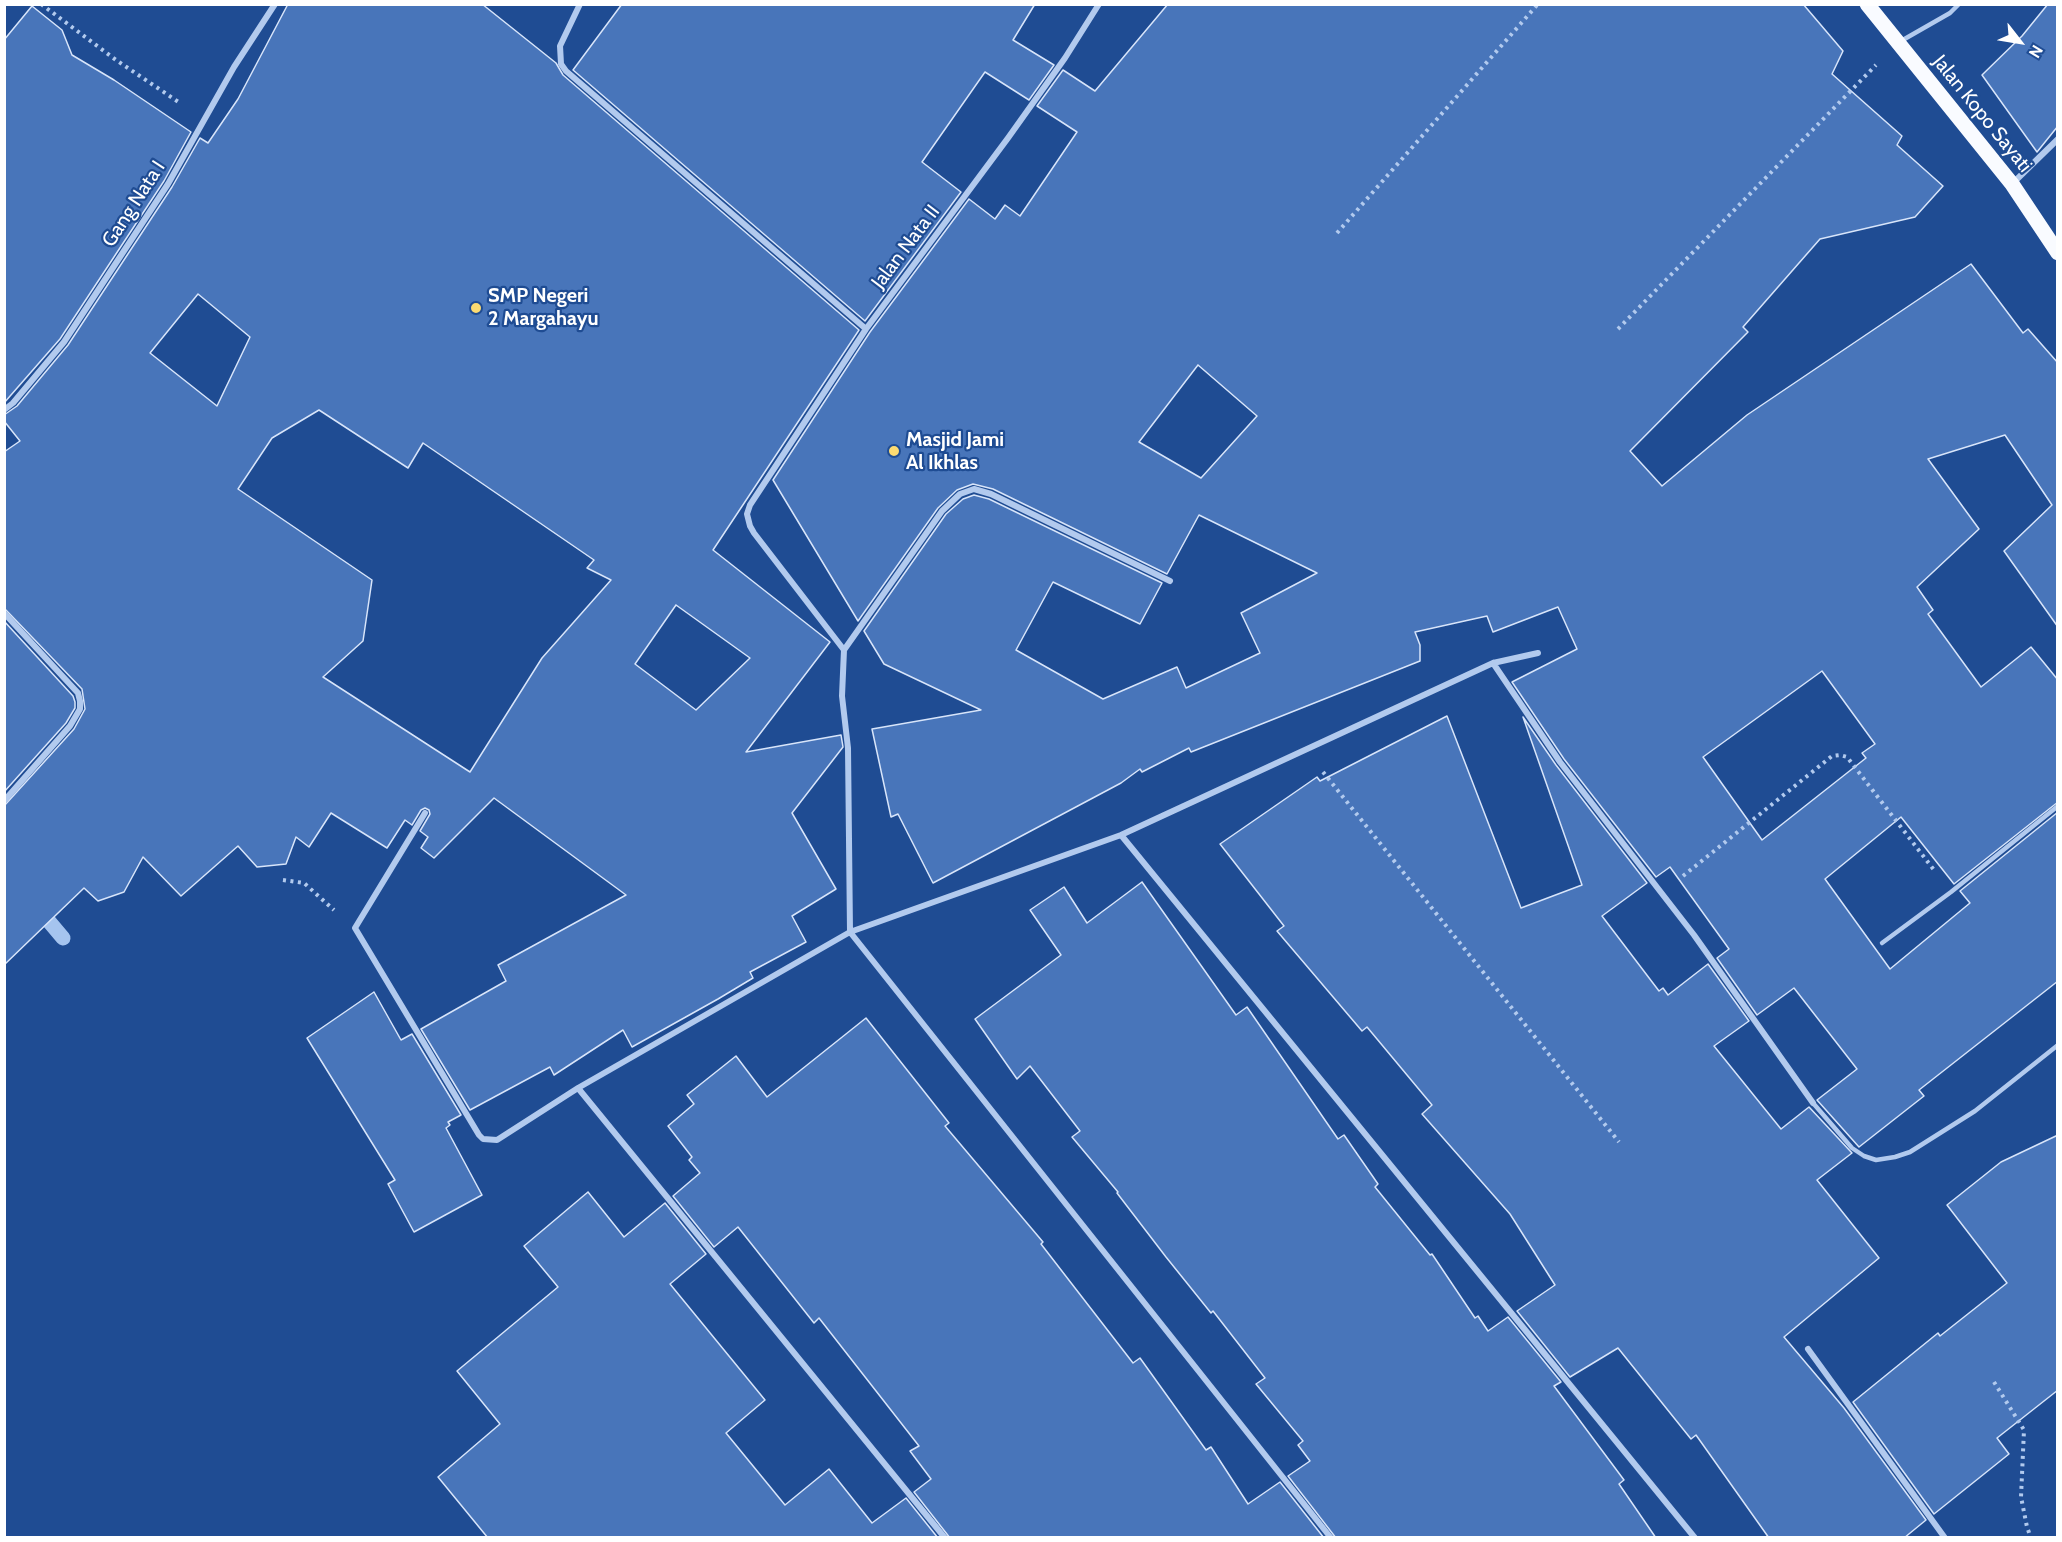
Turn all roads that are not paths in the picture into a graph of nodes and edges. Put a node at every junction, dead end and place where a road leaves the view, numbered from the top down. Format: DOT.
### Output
graph roads {
  1 [pos="275,4"];
  2 [pos="580,4"];
  3 [pos="1099,4"];
  4 [pos="1868,4"];
  5 [pos="1959,4"];
  6 [pos="1897,43"];
  7 [pos="2058,139"];
  8 [pos="2012,184"];
  9 [pos="2058,253"];
  10 [pos="866,329"];
  11 [pos="4,410"];
  12 [pos="1170,581"];
  13 [pos="4,613"];
  14 [pos="843,650"];
  15 [pos="1538,653"];
  16 [pos="1493,663"];
  17 [pos="4,801"];
  18 [pos="2058,806"];
  19 [pos="425,813"];
  20 [pos="1121,835"];
  21 [pos="850,932"];
  22 [pos="1882,943"];
  23 [pos="2058,1045"];
  24 [pos="578,1088"];
  25 [pos="1813,1103"];
  26 [pos="1808,1349"];
  27 [pos="945,1538"];
  28 [pos="1331,1538"];
  29 [pos="1695,1538"];
  30 [pos="1945,1538"];
  1 -- 11 [label="street, Gang Nata I"];
  2 -- 10 [label="street"];
  3 -- 10 [label="street, Jalan Nata II"];
  4 -- 6 [label="main road, Jalan Kopo Sayati"];
  5 -- 6 [label="lane"];
  6 -- 8 [label="main road, Jalan Kopo Sayati"];
  7 -- 8 [label="street"];
  8 -- 9 [label="main road, Jalan Kopo Sayati"];
  10 -- 14 [label="street, Jalan Nata II"];
  12 -- 14 [label="street"];
  13 -- 17 [label="street"];
  14 -- 21 [label="street"];
  15 -- 16 [label="street"];
  16 -- 20 [label="street"];
  16 -- 25 [label="street"];
  18 -- 22 [label="lane"];
  19 -- 24 [label="street"];
  20 -- 21 [label="street"];
  20 -- 29 [label="street"];
  21 -- 24 [label="street"];
  21 -- 28 [label="street"];
  23 -- 25 [label="lane"];
  24 -- 27 [label="street"];
  26 -- 30 [label="street"];
}
